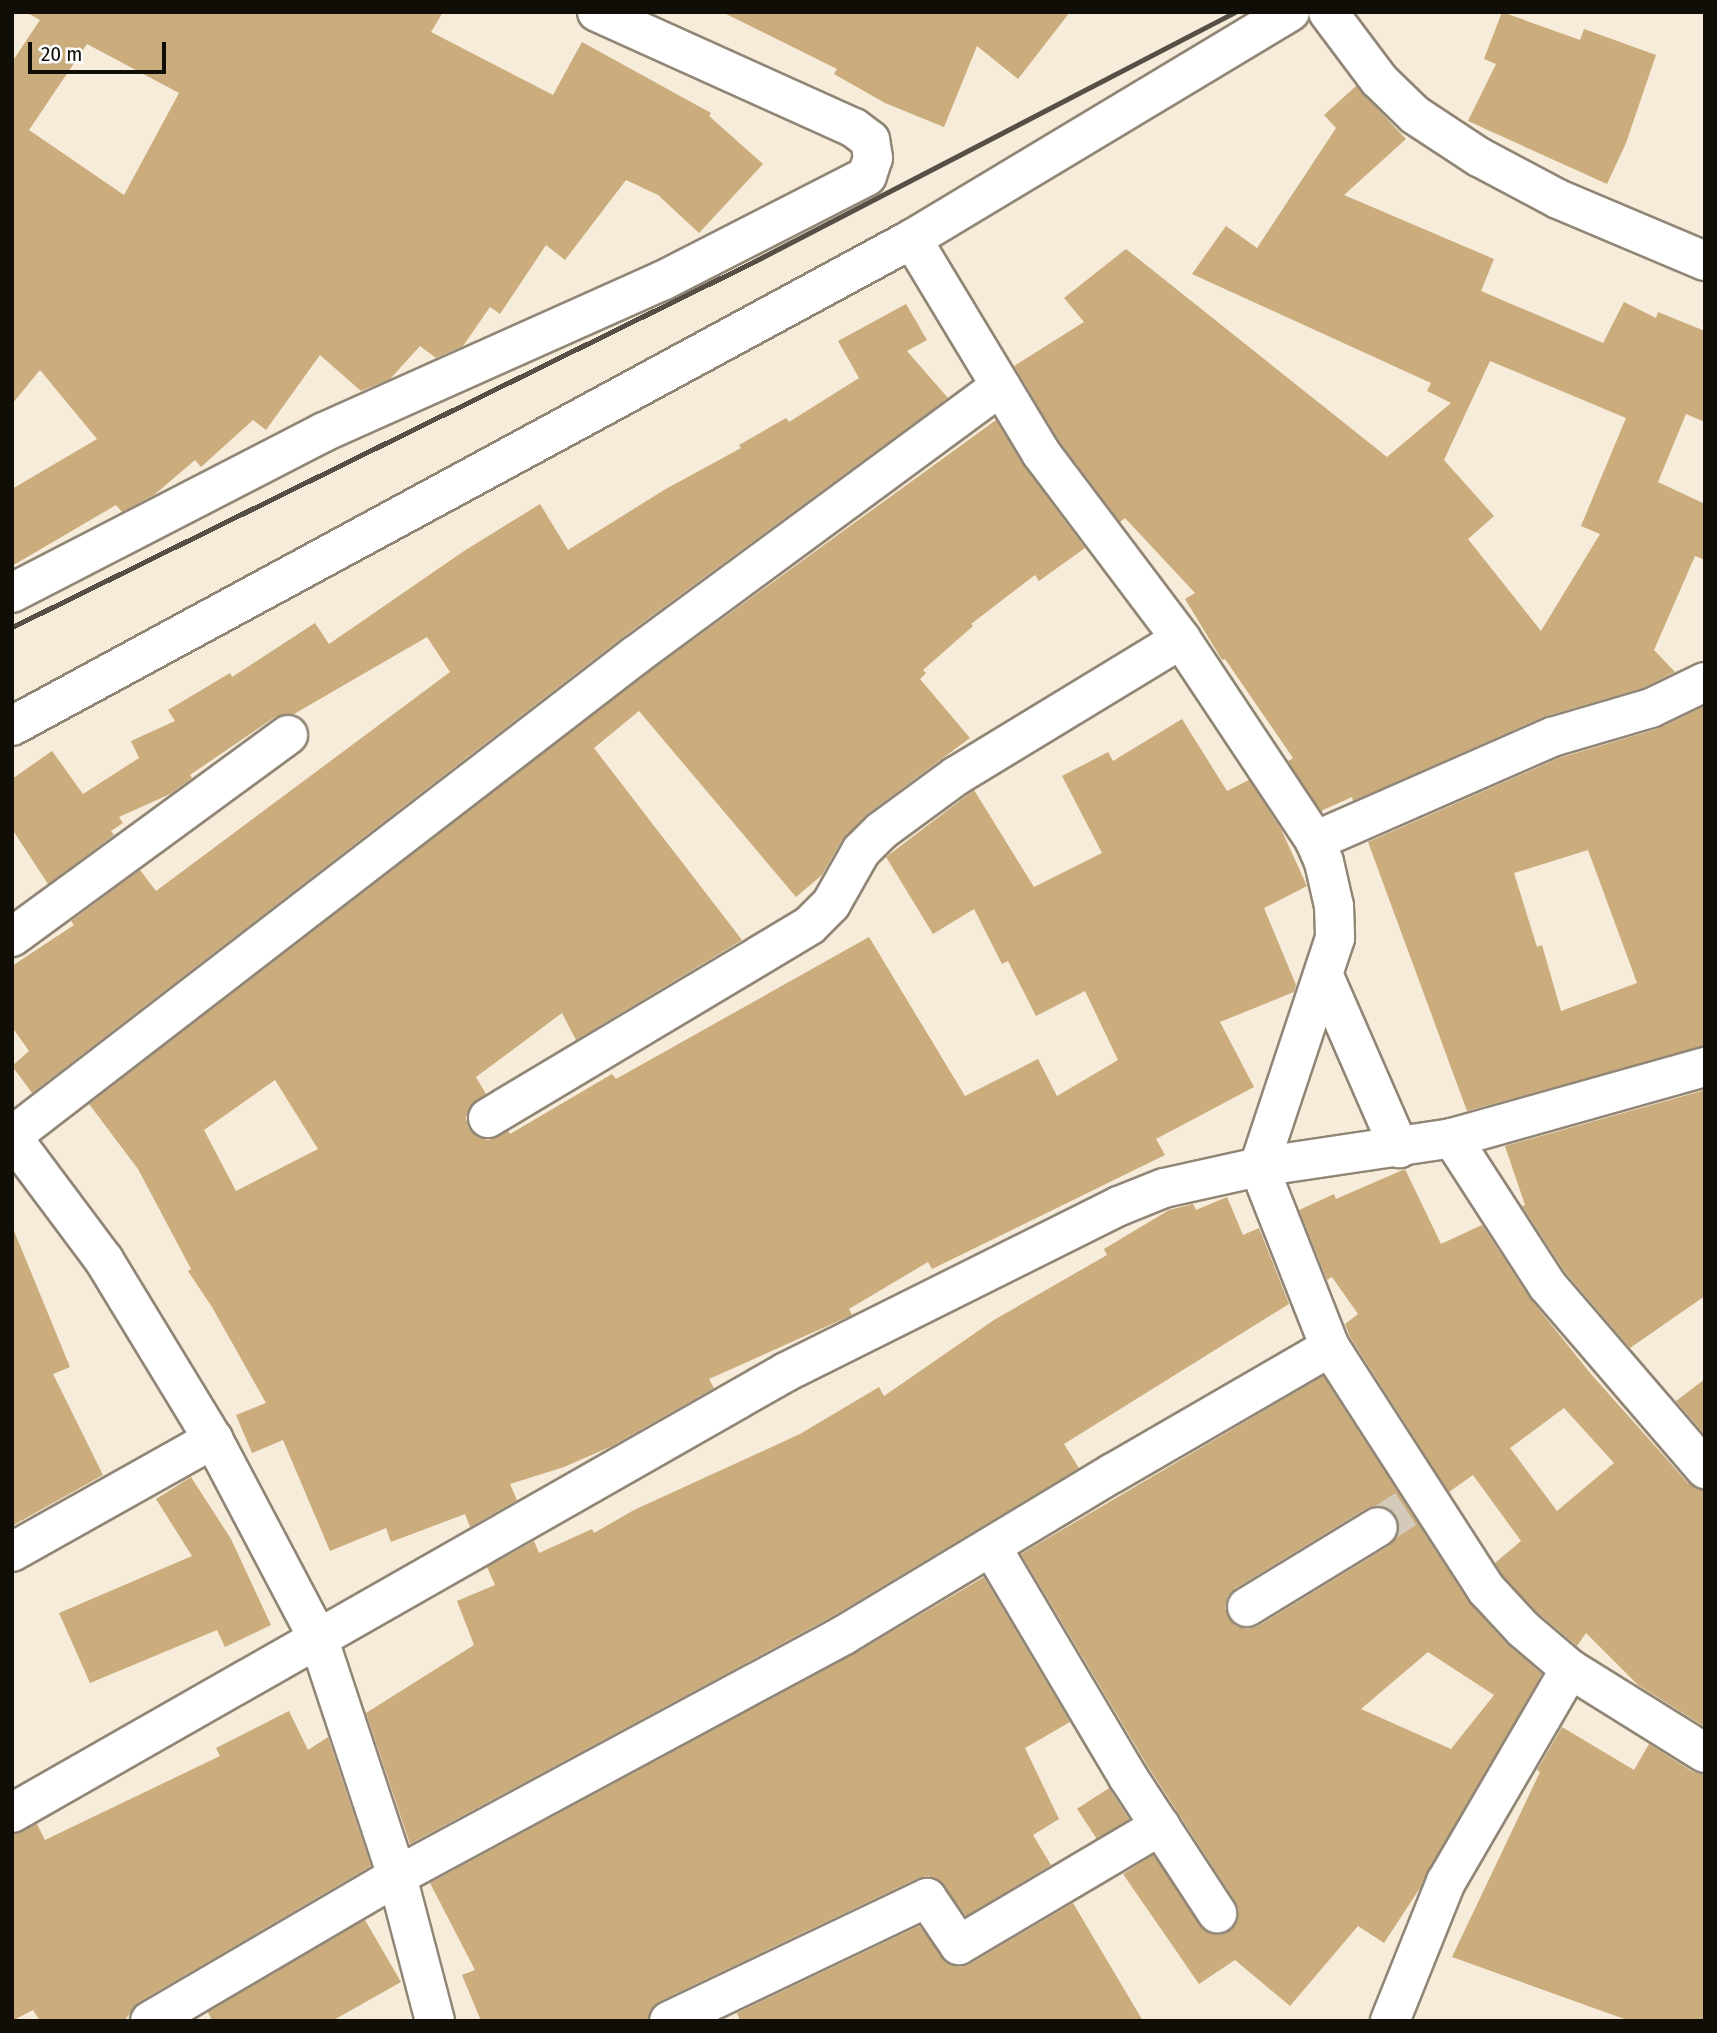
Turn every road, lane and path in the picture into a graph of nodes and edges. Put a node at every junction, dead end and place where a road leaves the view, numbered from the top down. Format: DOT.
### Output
graph roads {
  1 [pos="597,12"];
  2 [pos="1290,12"];
  3 [pos="1328,12"];
  4 [pos="912,239"];
  5 [pos="1705,261"];
  6 [pos="1001,386"];
  7 [pos="12,593"];
  8 [pos="1181,639"];
  9 [pos="1705,682"];
  10 [pos="12,726"];
  11 [pos="288,735"];
  12 [pos="1315,841"];
  13 [pos="12,937"];
  14 [pos="1324,976"];
  15 [pos="1705,1067"];
  16 [pos="488,1118"];
  17 [pos="12,1136"];
  18 [pos="1452,1138"];
  19 [pos="1399,1148"];
  20 [pos="1259,1167"];
  21 [pos="1330,1348"];
  22 [pos="213,1439"];
  23 [pos="1705,1469"];
  24 [pos="1404,1511"];
  25 [pos="992,1548"];
  26 [pos="12,1552"];
  27 [pos="1247,1607"];
  28 [pos="319,1640"];
  29 [pos="1570,1670"];
  30 [pos="1705,1753"];
  31 [pos="12,1813"];
  32 [pos="1160,1826"];
  33 [pos="397,1876"];
  34 [pos="1217,1913"];
  35 [pos="150,2021"];
  36 [pos="435,2021"];
  37 [pos="669,2021"];
  38 [pos="1390,2021"];
  1 -- 7 [label="street"];
  2 -- 4 [label="street"];
  3 -- 5 [label="street"];
  4 -- 6 [label="street"];
  4 -- 10 [label="street"];
  6 -- 8 [label="street"];
  6 -- 17 [label="street"];
  8 -- 12 [label="street"];
  8 -- 16 [label="street"];
  9 -- 12 [label="street"];
  11 -- 13 [label="street"];
  12 -- 14 [label="street"];
  14 -- 19 [label="street"];
  14 -- 20 [label="street"];
  15 -- 18 [label="street"];
  17 -- 22 [label="street"];
  18 -- 19 [label="street"];
  18 -- 23 [label="street"];
  19 -- 20 [label="street"];
  20 -- 21 [label="street"];
  20 -- 28 [label="street"];
  21 -- 24 [label="street"];
  21 -- 25 [label="street"];
  22 -- 26 [label="street"];
  22 -- 28 [label="street"];
  24 -- 27 [label="street"];
  24 -- 29 [label="street"];
  25 -- 32 [label="street"];
  25 -- 33 [label="street"];
  28 -- 31 [label="street"];
  28 -- 33 [label="street"];
  29 -- 30 [label="street"];
  29 -- 38 [label="street"];
  32 -- 34 [label="street"];
  32 -- 37 [label="street"];
  33 -- 35 [label="street"];
  33 -- 36 [label="street"];
}
